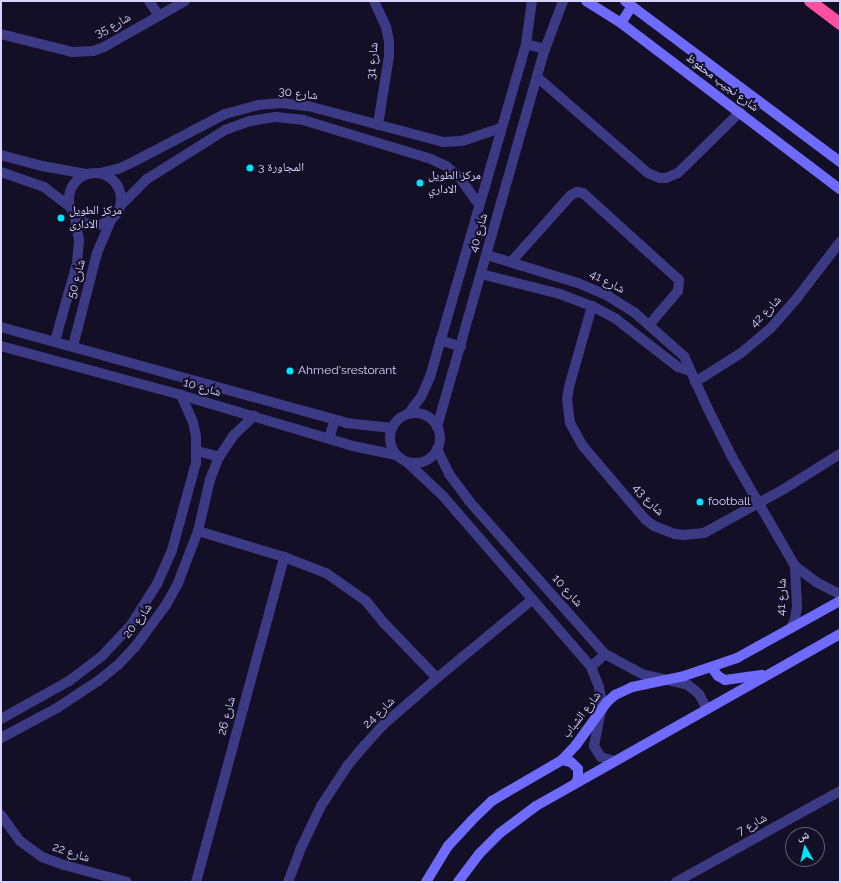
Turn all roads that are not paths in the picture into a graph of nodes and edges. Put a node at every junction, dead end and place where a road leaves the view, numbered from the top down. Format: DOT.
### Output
graph roads {
  1 [pos="149,1"];
  2 [pos="185,1"];
  3 [pos="374,1"];
  4 [pos="532,1"];
  5 [pos="563,1"];
  6 [pos="586,1"];
  7 [pos="810,1"];
  8 [pos="629,3"];
  9 [pos="159,16"];
  10 [pos="621,23"];
  11 [pos="840,24"];
  12 [pos="1,34"];
  13 [pos="526,44"];
  14 [pos="545,49"];
  15 [pos="537,77"];
  16 [pos="308,106"];
  17 [pos="740,112"];
  18 [pos="303,120"];
  19 [pos="378,125"];
  20 [pos="501,128"];
  21 [pos="428,138"];
  22 [pos="154,152"];
  23 [pos="1,155"];
  24 [pos="422,156"];
  25 [pos="840,162"];
  26 [pos="30,163"];
  27 [pos="164,168"];
  28 [pos="1,172"];
  29 [pos="100,173"];
  30 [pos="87,174"];
  31 [pos="25,179"];
  32 [pos="840,189"];
  33 [pos="121,205"];
  34 [pos="479,205"];
  35 [pos="69,206"];
  36 [pos="75,217"];
  37 [pos="111,220"];
  38 [pos="840,242"];
  39 [pos="487,255"];
  40 [pos="511,262"];
  41 [pos="481,274"];
  42 [pos="592,306"];
  43 [pos="649,326"];
  44 [pos="1,327"];
  45 [pos="440,340"];
  46 [pos="55,341"];
  47 [pos="1,346"];
  48 [pos="73,346"];
  49 [pos="461,347"];
  50 [pos="690,371"];
  51 [pos="695,382"];
  52 [pos="181,395"];
  53 [pos="408,414"];
  54 [pos="254,416"];
  55 [pos="335,420"];
  56 [pos="437,426"];
  57 [pos="392,428"];
  58 [pos="329,438"];
  59 [pos="437,449"];
  60 [pos="197,451"];
  61 [pos="840,454"];
  62 [pos="396,455"];
  63 [pos="219,457"];
  64 [pos="408,463"];
  65 [pos="461,491"];
  66 [pos="448,502"];
  67 [pos="758,503"];
  68 [pos="198,532"];
  69 [pos="284,556"];
  70 [pos="795,566"];
  71 [pos="840,594"];
  72 [pos="533,599"];
  73 [pos="840,601"];
  74 [pos="791,628"];
  75 [pos="840,634"];
  76 [pos="605,654"];
  77 [pos="591,667"];
  78 [pos="712,668"];
  79 [pos="769,674"];
  80 [pos="437,678"];
  81 [pos="667,680"];
  82 [pos="21,708"];
  83 [pos="707,709"];
  84 [pos="601,710"];
  85 [pos="1,718"];
  86 [pos="29,723"];
  87 [pos="1,738"];
  88 [pos="562,760"];
  89 [pos="614,761"];
  90 [pos="576,783"];
  91 [pos="840,791"];
  92 [pos="1,815"];
  93 [pos="127,882"];
  94 [pos="196,882"];
  95 [pos="288,882"];
  96 [pos="426,882"];
  97 [pos="458,882"];
  98 [pos="676,882"];
  1 -- 9 [label="street"];
  2 -- 9 [label="street, شارع 35"];
  3 -- 19 [label="street, شارع 31"];
  4 -- 13 [label="street, شارع 40"];
  5 -- 14 [label="street, شارع 40"];
  6 -- 10 [label="street, شارع نجيب محفوظ"];
  7 -- 11 [label="highway"];
  8 -- 10 [label="street"];
  8 -- 25 [label="street, شارع نجيب محفوظ"];
  9 -- 12 [label="street, شارع 35"];
  10 -- 17 [label="street, شارع نجيب محفوظ"];
  13 -- 14 [label="street"];
  13 -- 20 [label="street, شارع 40"];
  14 -- 15 [label="street, شارع 40"];
  15 -- 17 [label="street"];
  15 -- 39 [label="street, شارع 40"];
  16 -- 18 [label="street"];
  16 -- 19 [label="street, شارع 30"];
  16 -- 22 [label="street, شارع 30"];
  17 -- 32 [label="street, شارع نجيب محفوظ"];
  18 -- 24 [label="street, شارع 30"];
  18 -- 27 [label="street, شارع 30"];
  19 -- 21 [label="street, شارع 30"];
  20 -- 21 [label="street, شارع 30"];
  20 -- 34 [label="street, شارع 40"];
  21 -- 24 [label="street"];
  22 -- 27 [label="street"];
  22 -- 29 [label="street, شارع 30"];
  23 -- 26 [label="street"];
  24 -- 34 [label="street, شارع 30"];
  26 -- 30 [label="street"];
  26 -- 31 [label="street"];
  27 -- 33 [label="street, شارع 30"];
  28 -- 31 [label="street"];
  29 -- 30 [label="street"];
  29 -- 33 [label="street"];
  30 -- 35 [label="street"];
  31 -- 35 [label="street"];
  33 -- 37 [label="street"];
  34 -- 45 [label="street, شارع 40"];
  35 -- 36 [label="street"];
  36 -- 37 [label="street"];
  36 -- 46 [label="street, شارع 50"];
  37 -- 48 [label="street, شارع 50"];
  38 -- 51 [label="street, شارع 42"];
  39 -- 40 [label="street, شارع 41"];
  39 -- 41 [label="street, شارع 40"];
  40 -- 43 [label="street, شارع 41"];
  40 -- 43 [label="street"];
  41 -- 42 [label="street"];
  41 -- 49 [label="street, شارع 40"];
  42 -- 50 [label="street"];
  42 -- 67 [label="street, شارع 43"];
  43 -- 50 [label="street, شارع 41"];
  44 -- 46 [label="street, شارع 10"];
  45 -- 49 [label="street"];
  45 -- 53 [label="street, شارع 40"];
  46 -- 48 [label="street, شارع 10"];
  47 -- 52 [label="street, شارع 10"];
  48 -- 55 [label="street, شارع 10"];
  49 -- 56 [label="street, شارع 40"];
  50 -- 51 [label="street, شارع 41"];
  51 -- 67 [label="street, شارع 41"];
  52 -- 54 [label="street, شارع 10"];
  52 -- 60 [label="street, شارع 20"];
  53 -- 56 [label="street"];
  53 -- 57 [label="street"];
  54 -- 58 [label="street, شارع 10"];
  54 -- 63 [label="street, شارع 20"];
  55 -- 57 [label="street, شارع 10"];
  55 -- 58 [label="street"];
  56 -- 59 [label="street"];
  57 -- 62 [label="street"];
  58 -- 62 [label="street, شارع 10"];
  59 -- 64 [label="street"];
  59 -- 65 [label="street, شارع 10"];
  60 -- 63 [label="street"];
  60 -- 82 [label="street, شارع 20"];
  61 -- 67 [label="street, شارع 43"];
  62 -- 64 [label="street"];
  63 -- 68 [label="street, شارع 20"];
  64 -- 66 [label="street"];
  65 -- 66 [label="street"];
  65 -- 76 [label="street, شارع 10"];
  66 -- 72 [label="street"];
  67 -- 70 [label="street, شارع 41"];
  68 -- 69 [label="street"];
  68 -- 86 [label="street, شارع 20"];
  69 -- 80 [label="street"];
  69 -- 94 [label="street, شارع 26"];
  70 -- 71 [label="street, شارع 41"];
  70 -- 74 [label="street, شارع 41"];
  72 -- 77 [label="street"];
  72 -- 80 [label="street, شارع 24"];
  73 -- 74 [label="street, شارع الشباب"];
  74 -- 78 [label="street, شارع الشباب"];
  75 -- 79 [label="street"];
  76 -- 77 [label="street"];
  76 -- 81 [label="street, شارع 10"];
  77 -- 84 [label="street"];
  78 -- 79 [label="street"];
  78 -- 81 [label="street, شارع الشباب"];
  79 -- 83 [label="street"];
  80 -- 95 [label="street, شارع 24"];
  81 -- 83 [label="street, شارع 10"];
  81 -- 84 [label="street, شارع الشباب"];
  82 -- 85 [label="street, شارع 20"];
  82 -- 86 [label="street"];
  83 -- 89 [label="street"];
  84 -- 88 [label="street, شارع الشباب"];
  84 -- 89 [label="street"];
  86 -- 87 [label="street, شارع 20"];
  88 -- 90 [label="street"];
  88 -- 96 [label="street, شارع الشباب"];
  89 -- 90 [label="street"];
  90 -- 97 [label="street"];
  91 -- 98 [label="street, شارع 7"];
  92 -- 93 [label="street, شارع 22"];
}
